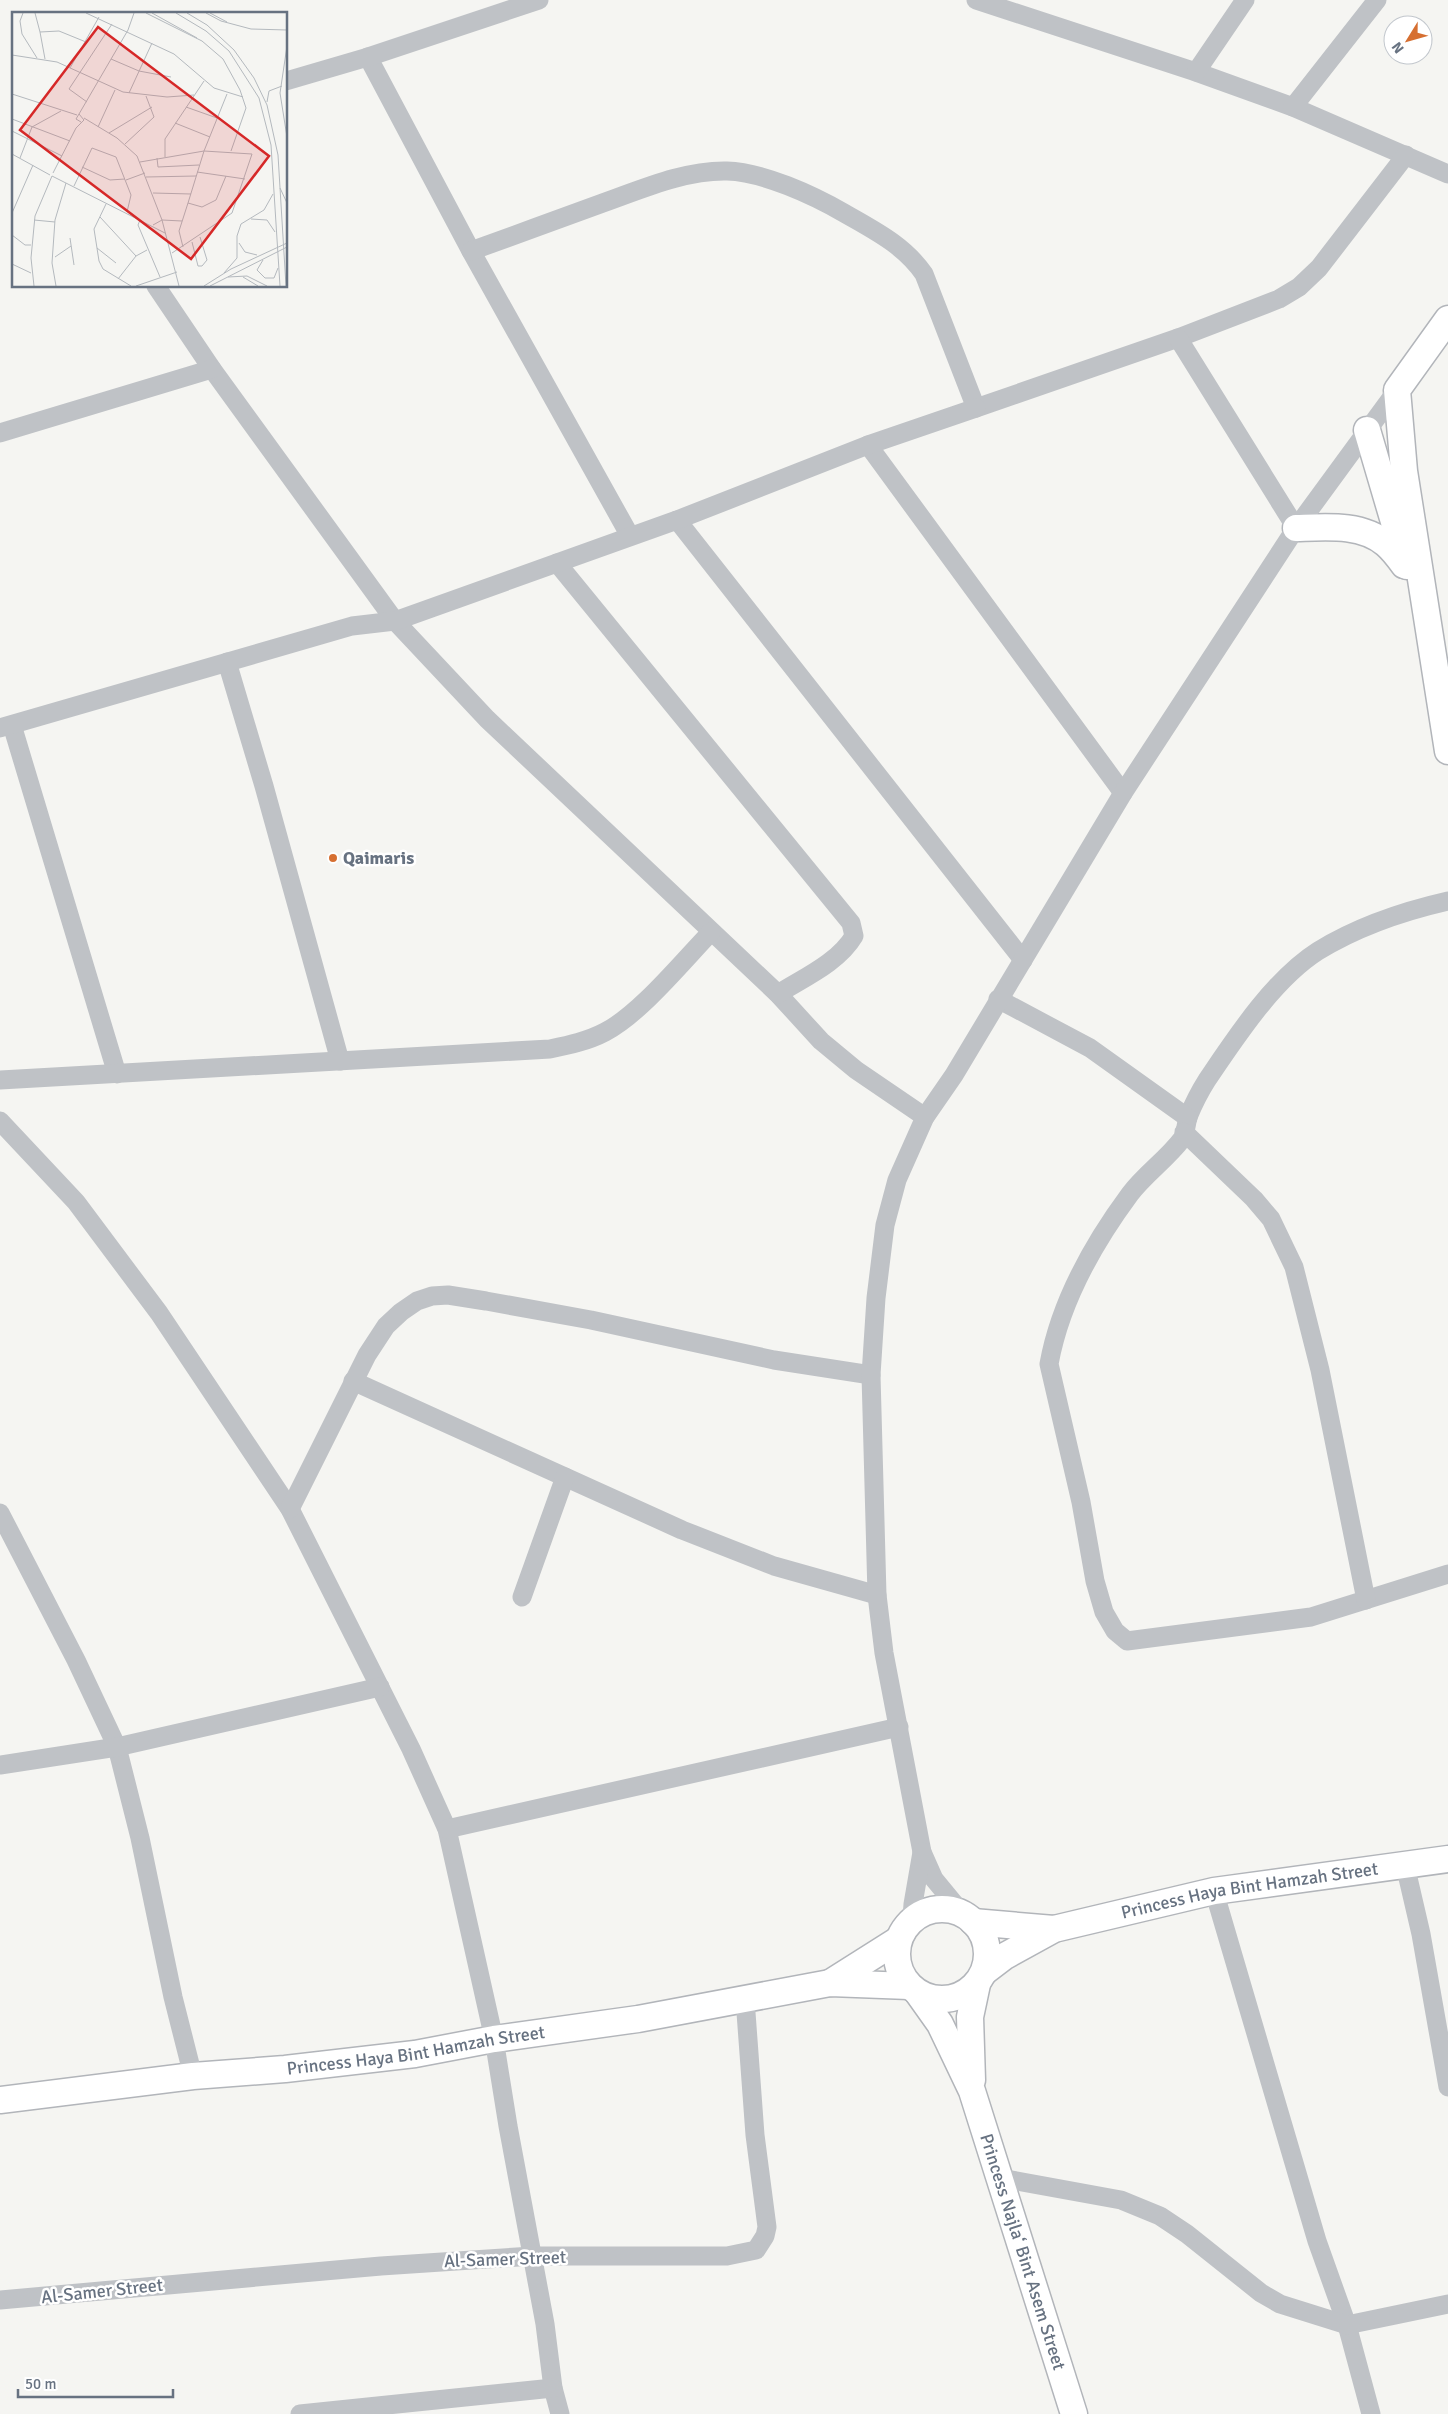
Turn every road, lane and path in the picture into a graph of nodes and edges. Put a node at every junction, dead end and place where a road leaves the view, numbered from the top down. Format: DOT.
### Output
graph roads {
  1 [pos="539,0"];
  2 [pos="976,0"];
  3 [pos="1245,0"];
  4 [pos="1377,0"];
  5 [pos="368,57"];
  6 [pos="1196,72"];
  7 [pos="288,80"];
  8 [pos="1293,107"];
  9 [pos="1406,155"];
  10 [pos="1448,174"];
  11 [pos="471,251"];
  12 [pos="157,288"];
  13 [pos="1448,320"];
  14 [pos="1178,338"];
  15 [pos="212,369"];
  16 [pos="1397,390"];
  17 [pos="976,408"];
  18 [pos="1367,430"];
  19 [pos="0,433"];
  20 [pos="868,445"];
  21 [pos="678,520"];
  22 [pos="1296,528"];
  23 [pos="630,536"];
  24 [pos="557,563"];
  25 [pos="1408,568"];
  26 [pos="1425,605"];
  27 [pos="395,621"];
  28 [pos="227,662"];
  29 [pos="1442,675"];
  30 [pos="1446,724"];
  31 [pos="6,727"];
  32 [pos="1448,752"];
  33 [pos="1123,793"];
  34 [pos="1448,901"];
  35 [pos="711,932"];
  36 [pos="1022,960"];
  37 [pos="778,994"];
  38 [pos="998,999"];
  39 [pos="340,1061"];
  40 [pos="117,1074"];
  41 [pos="0,1080"];
  42 [pos="925,1117"];
  43 [pos="0,1121"];
  44 [pos="1186,1125"];
  45 [pos="872,1375"];
  46 [pos="353,1380"];
  47 [pos="565,1478"];
  48 [pos="290,1509"];
  49 [pos="0,1513"];
  50 [pos="1448,1574"];
  51 [pos="877,1595"];
  52 [pos="522,1597"];
  53 [pos="1366,1600"];
  54 [pos="380,1687"];
  55 [pos="899,1726"];
  56 [pos="117,1747"];
  57 [pos="0,1766"];
  58 [pos="447,1829"];
  59 [pos="922,1852"];
  60 [pos="1448,1859"];
  61 [pos="1405,1865"];
  62 [pos="1214,1891"];
  63 [pos="968,1917"];
  64 [pos="912,1918"];
  65 [pos="1054,1929"];
  66 [pos="898,1940"];
  67 [pos="980,1978"];
  68 [pos="830,1983"];
  69 [pos="914,1989"];
  70 [pos="745,1999"];
  71 [pos="494,2039"];
  72 [pos="193,2076"];
  73 [pos="1448,2086"];
  74 [pos="972,2091"];
  75 [pos="0,2100"];
  76 [pos="1000,2178"];
  77 [pos="533,2256"];
  78 [pos="0,2300"];
  79 [pos="1448,2304"];
  80 [pos="1347,2325"];
  81 [pos="553,2388"];
  82 [pos="300,2414"];
  83 [pos="560,2414"];
  84 [pos="1074,2414"];
  85 [pos="1371,2414"];
  1 -- 5 [label="street"];
  2 -- 6 [label="street"];
  3 -- 6 [label="street"];
  4 -- 8 [label="street"];
  5 -- 7 [label="street"];
  5 -- 11 [label="street"];
  6 -- 8 [label="street"];
  8 -- 9 [label="street"];
  9 -- 10 [label="street"];
  9 -- 14 [label="street"];
  11 -- 17 [label="street"];
  11 -- 23 [label="street"];
  12 -- 15 [label="street"];
  13 -- 16 [label="street"];
  14 -- 17 [label="street"];
  14 -- 22 [label="street"];
  15 -- 19 [label="street"];
  15 -- 27 [label="street"];
  16 -- 18 [label="street"];
  16 -- 26 [label="street"];
  17 -- 20 [label="street"];
  18 -- 22 [label="street"];
  18 -- 25 [label="street"];
  20 -- 21 [label="street"];
  20 -- 33 [label="street"];
  21 -- 23 [label="street"];
  21 -- 36 [label="street"];
  22 -- 25 [label="street"];
  22 -- 33 [label="street"];
  23 -- 24 [label="street"];
  24 -- 27 [label="street"];
  24 -- 37 [label="street"];
  25 -- 26 [label="street"];
  26 -- 29 [label="street"];
  27 -- 28 [label="street"];
  27 -- 35 [label="street"];
  28 -- 31 [label="street"];
  28 -- 39 [label="street"];
  29 -- 30 [label="street"];
  30 -- 32 [label="street"];
  31 -- 40 [label="street"];
  33 -- 36 [label="street"];
  34 -- 44 [label="street"];
  35 -- 37 [label="street"];
  35 -- 39 [label="street"];
  36 -- 38 [label="street"];
  37 -- 42 [label="street"];
  38 -- 42 [label="street"];
  38 -- 44 [label="street"];
  39 -- 40 [label="street"];
  40 -- 41 [label="street"];
  42 -- 45 [label="street"];
  43 -- 48 [label="street"];
  44 -- 53 [label="street"];
  44 -- 53 [label="street"];
  45 -- 46 [label="street"];
  45 -- 51 [label="street"];
  46 -- 47 [label="street"];
  46 -- 48 [label="street"];
  47 -- 51 [label="street"];
  47 -- 52 [label="street"];
  48 -- 54 [label="street"];
  49 -- 56 [label="street"];
  50 -- 53 [label="street"];
  51 -- 55 [label="street"];
  54 -- 56 [label="street"];
  54 -- 58 [label="street"];
  55 -- 58 [label="street"];
  55 -- 59 [label="street"];
  56 -- 57 [label="street"];
  56 -- 72 [label="street"];
  58 -- 71 [label="street"];
  59 -- 63 [label="street"];
  59 -- 64 [label="street"];
  60 -- 61 [label="street, Princess Haya Bint Hamzah Street"];
  61 -- 62 [label="street, Princess Haya Bint Hamzah Street"];
  61 -- 73 [label="street"];
  62 -- 65 [label="street, Princess Haya Bint Hamzah Street"];
  62 -- 80 [label="street"];
  63 -- 64 [label="street"];
  63 -- 65 [label="street, Princess Haya Bint Hamzah Street"];
  63 -- 67 [label="street"];
  64 -- 66 [label="street"];
  65 -- 67 [label="street, Princess Haya Bint Hamzah Street"];
  66 -- 68 [label="street, Princess Haya Bint Hamzah Street"];
  66 -- 69 [label="street"];
  67 -- 69 [label="street"];
  67 -- 74 [label="street, Princess Najla‘ Bint Asem Street"];
  68 -- 69 [label="street, Princess Haya Bint Hamzah Street"];
  68 -- 70 [label="street, Princess Haya Bint Hamzah Street"];
  69 -- 74 [label="street, Princess Najla‘ Bint Asem Street"];
  70 -- 71 [label="street, Princess Haya Bint Hamzah Street"];
  70 -- 77 [label="street, Al-Samer Street"];
  71 -- 72 [label="street, Princess Haya Bint Hamzah Street"];
  71 -- 77 [label="street"];
  72 -- 75 [label="street, Princess Haya Bint Hamzah Street"];
  74 -- 76 [label="street, Princess Najla‘ Bint Asem Street"];
  76 -- 80 [label="street"];
  76 -- 84 [label="street, Princess Najla‘ Bint Asem Street"];
  77 -- 78 [label="street, Al-Samer Street"];
  77 -- 81 [label="street"];
  79 -- 80 [label="street"];
  80 -- 85 [label="street"];
  81 -- 82 [label="street"];
  81 -- 83 [label="street"];
}
